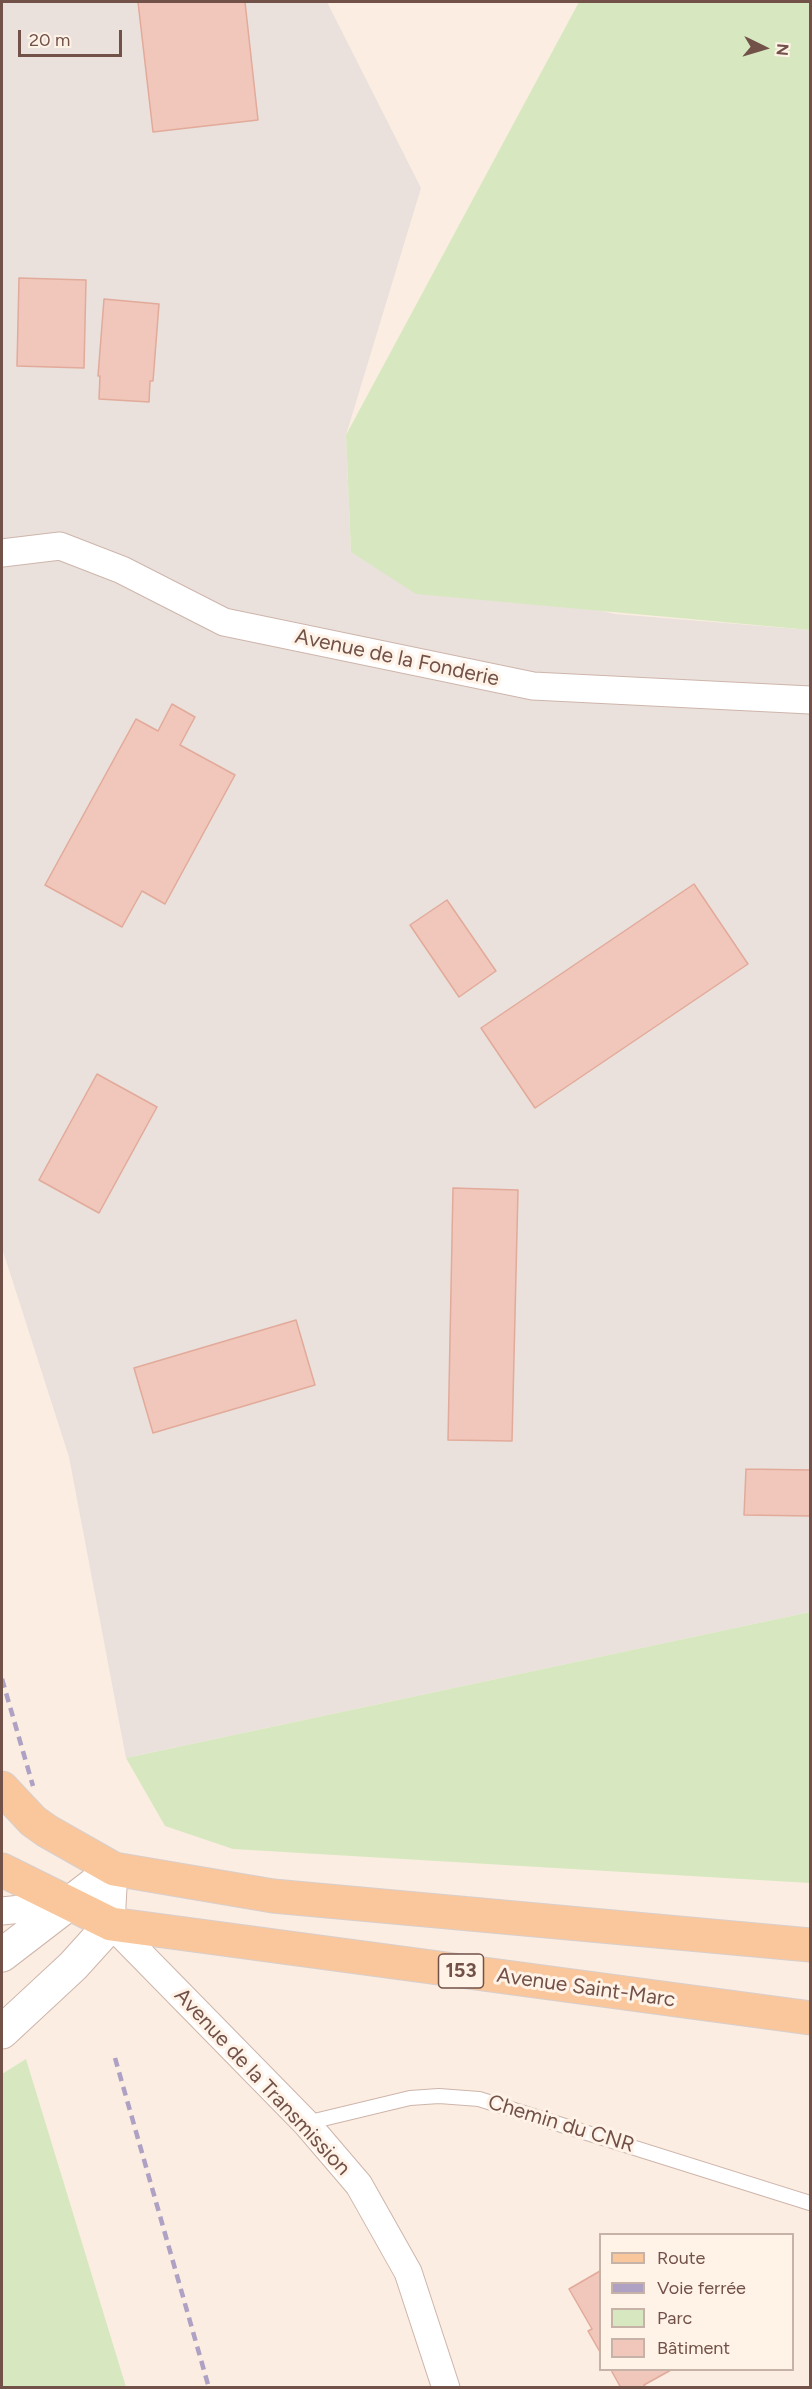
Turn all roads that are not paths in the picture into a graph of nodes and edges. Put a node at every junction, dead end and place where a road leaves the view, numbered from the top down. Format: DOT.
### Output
graph roads {
  1 [pos="2,553"];
  2 [pos="810,700"];
  3 [pos="2,1788"];
  4 [pos="114,1869"];
  5 [pos="2,1870"];
  6 [pos="70,1904"];
  7 [pos="2,1911"];
  8 [pos="111,1924"];
  9 [pos="810,1945"];
  10 [pos="2,1956"];
  11 [pos="810,2018"];
  12 [pos="2,2032"];
  13 [pos="306,2123"];
  14 [pos="810,2203"];
  15 [pos="446,2388"];
  1 -- 2 [label="street, Avenue de la Fonderie"];
  3 -- 4 [label="main road"];
  4 -- 6 [label="street"];
  4 -- 8 [label="street"];
  4 -- 9 [label="main road"];
  5 -- 6 [label="main road, 153"];
  6 -- 7 [label="street"];
  6 -- 8 [label="main road, 153"];
  6 -- 10 [label="street"];
  8 -- 11 [label="main road, Avenue Saint-Marc / 153"];
  8 -- 12 [label="street"];
  8 -- 13 [label="street, Avenue de la Transmission"];
  13 -- 14 [label="lane, Chemin du CNR"];
  13 -- 15 [label="street, Avenue de la Transmission"];
}
